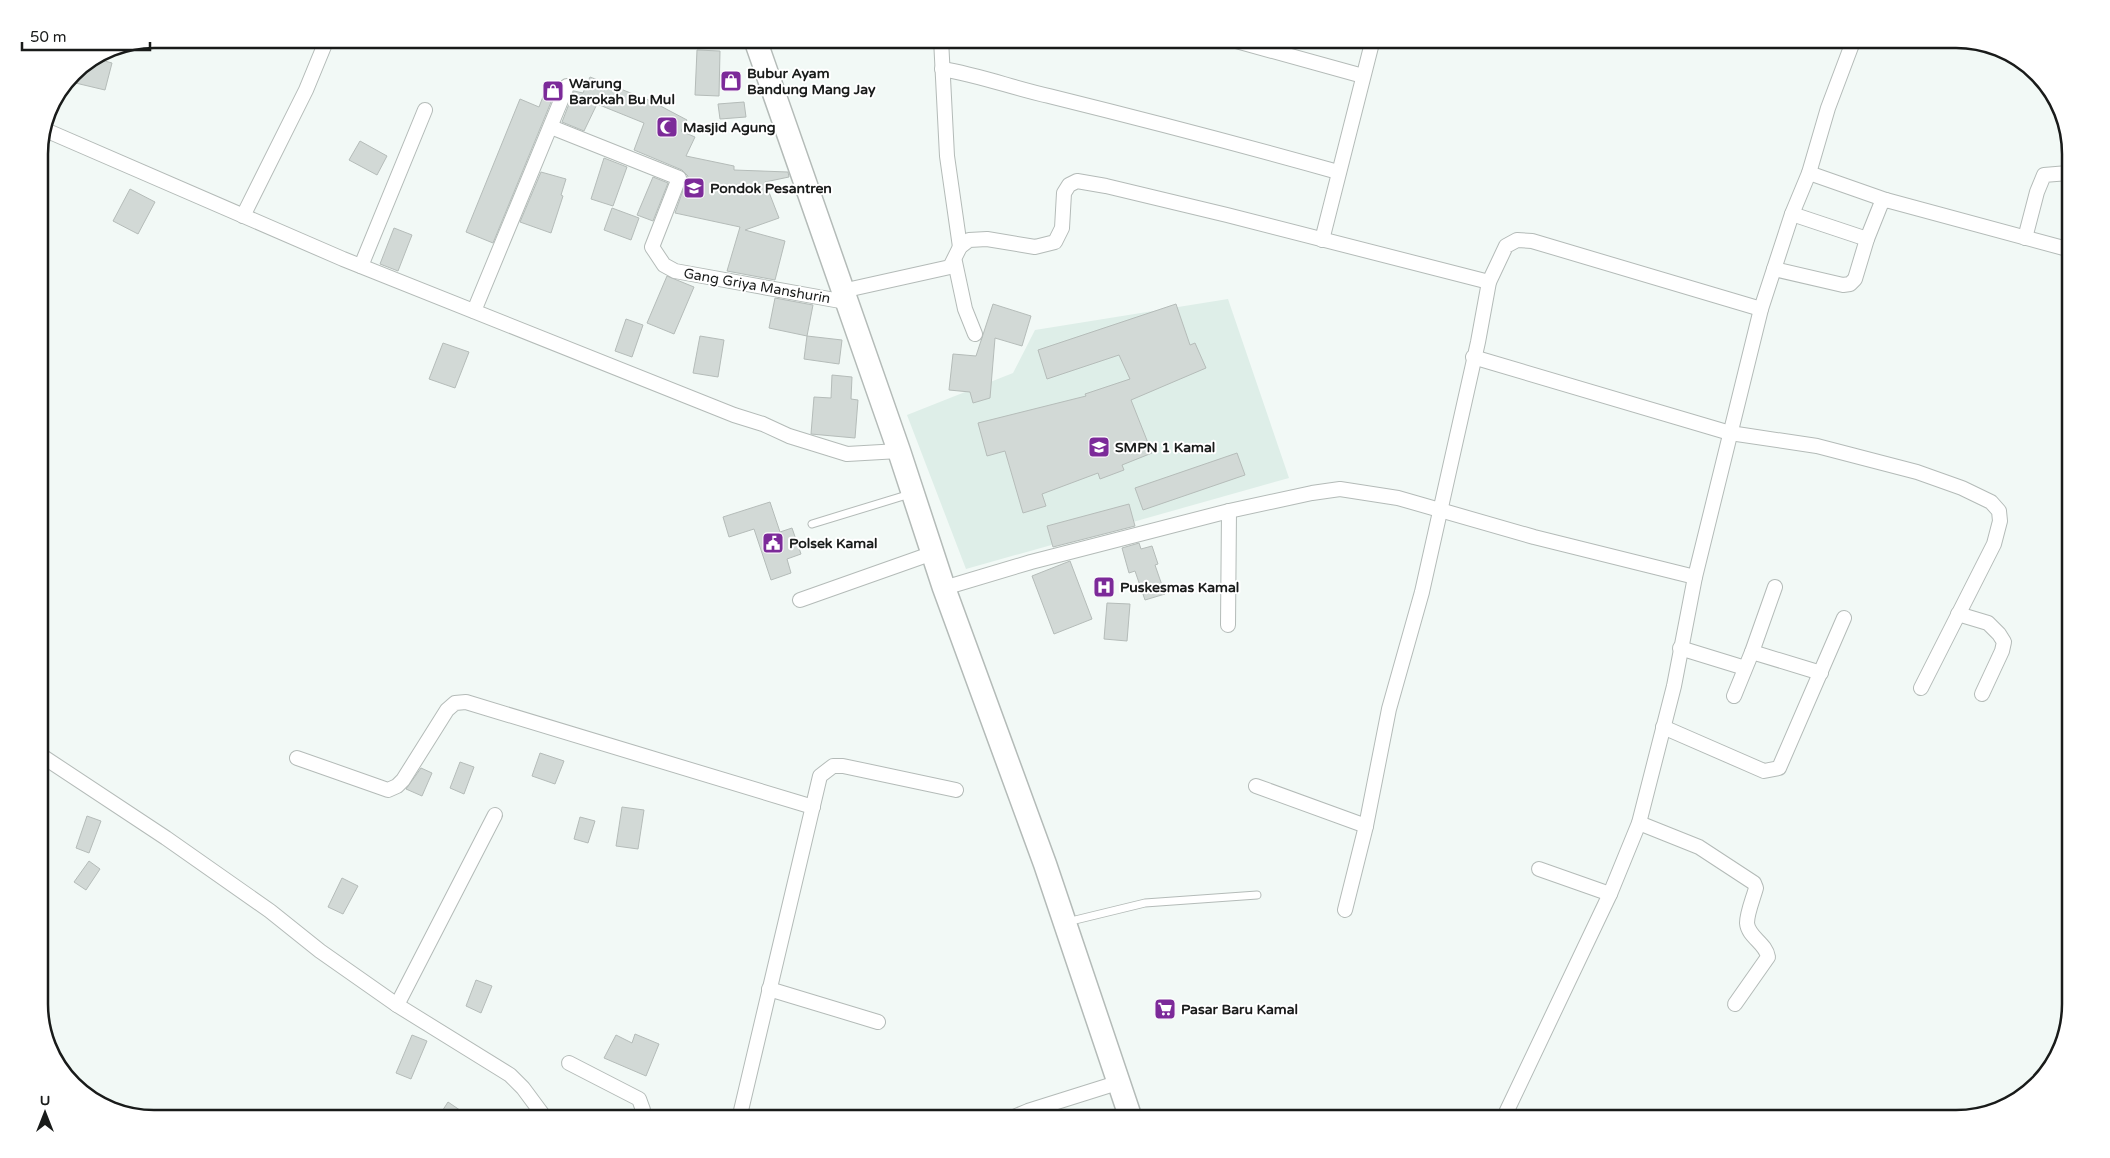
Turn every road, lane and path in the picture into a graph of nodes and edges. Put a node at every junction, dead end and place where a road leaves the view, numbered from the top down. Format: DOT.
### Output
graph roads {
  1 [pos="324,48"];
  2 [pos="758,48"];
  3 [pos="941,48"];
  4 [pos="1262,48"];
  5 [pos="1371,48"];
  6 [pos="1851,48"];
  7 [pos="942,69"];
  8 [pos="1363,76"];
  9 [pos="567,86"];
  10 [pos="425,110"];
  11 [pos="551,127"];
  12 [pos="50,132"];
  13 [pos="1338,172"];
  14 [pos="1809,173"];
  15 [pos="2062,174"];
  16 [pos="1886,200"];
  17 [pos="1792,214"];
  18 [pos="243,216"];
  19 [pos="2026,238"];
  20 [pos="1867,239"];
  21 [pos="1322,240"];
  22 [pos="960,247"];
  23 [pos="2062,248"];
  24 [pos="954,262"];
  25 [pos="361,266"];
  26 [pos="1774,269"];
  27 [pos="1489,282"];
  28 [pos="844,297"];
  29 [pos="1761,309"];
  30 [pos="474,311"];
  31 [pos="975,334"];
  32 [pos="1473,358"];
  33 [pos="1730,433"];
  34 [pos="900,451"];
  35 [pos="913,494"];
  36 [pos="1440,509"];
  37 [pos="1229,511"];
  38 [pos="812,524"];
  39 [pos="933,553"];
  40 [pos="1695,577"];
  41 [pos="1775,587"];
  42 [pos="944,588"];
  43 [pos="800,600"];
  44 [pos="1958,614"];
  45 [pos="1844,618"];
  46 [pos="1228,625"];
  47 [pos="1680,648"];
  48 [pos="1752,652"];
  49 [pos="1745,668"];
  50 [pos="1821,673"];
  51 [pos="1921,688"];
  52 [pos="1982,694"];
  53 [pos="1734,696"];
  54 [pos="1663,727"];
  55 [pos="298,758"];
  56 [pos="48,760"];
  57 [pos="1256,786"];
  58 [pos="956,790"];
  59 [pos="813,807"];
  60 [pos="495,815"];
  61 [pos="1639,823"];
  62 [pos="1366,826"];
  63 [pos="1538,869"];
  64 [pos="1610,894"];
  65 [pos="1257,895"];
  66 [pos="1345,910"];
  67 [pos="1064,923"];
  68 [pos="770,989"];
  69 [pos="1735,1004"];
  70 [pos="397,1005"];
  71 [pos="878,1022"];
  72 [pos="569,1063"];
  73 [pos="1117,1083"];
  74 [pos="539,1110"];
  75 [pos="643,1110"];
  76 [pos="741,1110"];
  77 [pos="1031,1110"];
  78 [pos="1128,1110"];
  79 [pos="1508,1110"];
  1 -- 18 [label="street"];
  2 -- 28 [label="highway"];
  3 -- 7 [label="street"];
  4 -- 8 [label="street"];
  5 -- 8 [label="street"];
  6 -- 14 [label="street"];
  7 -- 13 [label="street"];
  7 -- 22 [label="street"];
  8 -- 13 [label="street"];
  9 -- 11 [label="street"];
  10 -- 25 [label="street"];
  11 -- 28 [label="street, Gang Griya Manshurin"];
  11 -- 30 [label="street"];
  12 -- 18 [label="street"];
  13 -- 21 [label="street"];
  14 -- 16 [label="street"];
  14 -- 17 [label="street"];
  15 -- 19 [label="street"];
  16 -- 19 [label="street"];
  16 -- 20 [label="street"];
  17 -- 20 [label="street"];
  17 -- 26 [label="street"];
  18 -- 25 [label="street"];
  19 -- 23 [label="street"];
  20 -- 26 [label="street"];
  21 -- 22 [label="street"];
  21 -- 27 [label="street"];
  22 -- 24 [label="street"];
  24 -- 28 [label="street"];
  24 -- 31 [label="street"];
  25 -- 30 [label="street"];
  26 -- 29 [label="street"];
  27 -- 29 [label="street"];
  27 -- 32 [label="street"];
  28 -- 34 [label="highway"];
  29 -- 33 [label="street"];
  30 -- 34 [label="street"];
  32 -- 33 [label="street"];
  32 -- 36 [label="street"];
  33 -- 40 [label="street"];
  33 -- 44 [label="street"];
  34 -- 35 [label="highway"];
  35 -- 38 [label="lane"];
  35 -- 39 [label="highway"];
  36 -- 37 [label="street"];
  36 -- 40 [label="street"];
  36 -- 62 [label="street"];
  37 -- 42 [label="street"];
  37 -- 46 [label="street"];
  39 -- 42 [label="highway"];
  39 -- 43 [label="street"];
  40 -- 47 [label="street"];
  41 -- 48 [label="street"];
  42 -- 67 [label="highway"];
  44 -- 51 [label="street"];
  44 -- 52 [label="street"];
  45 -- 50 [label="street"];
  47 -- 49 [label="street"];
  47 -- 54 [label="street"];
  48 -- 49 [label="street"];
  48 -- 50 [label="street"];
  49 -- 53 [label="street"];
  50 -- 54 [label="street"];
  54 -- 61 [label="street"];
  55 -- 59 [label="street"];
  56 -- 70 [label="street"];
  57 -- 62 [label="street"];
  58 -- 59 [label="street"];
  59 -- 68 [label="street"];
  60 -- 70 [label="street"];
  61 -- 64 [label="street"];
  61 -- 69 [label="street"];
  62 -- 66 [label="street"];
  63 -- 64 [label="street"];
  64 -- 79 [label="street"];
  65 -- 67 [label="lane"];
  67 -- 73 [label="highway"];
  68 -- 71 [label="street"];
  68 -- 76 [label="street"];
  70 -- 74 [label="street"];
  72 -- 75 [label="street"];
  73 -- 77 [label="street"];
  73 -- 78 [label="highway"];
}
